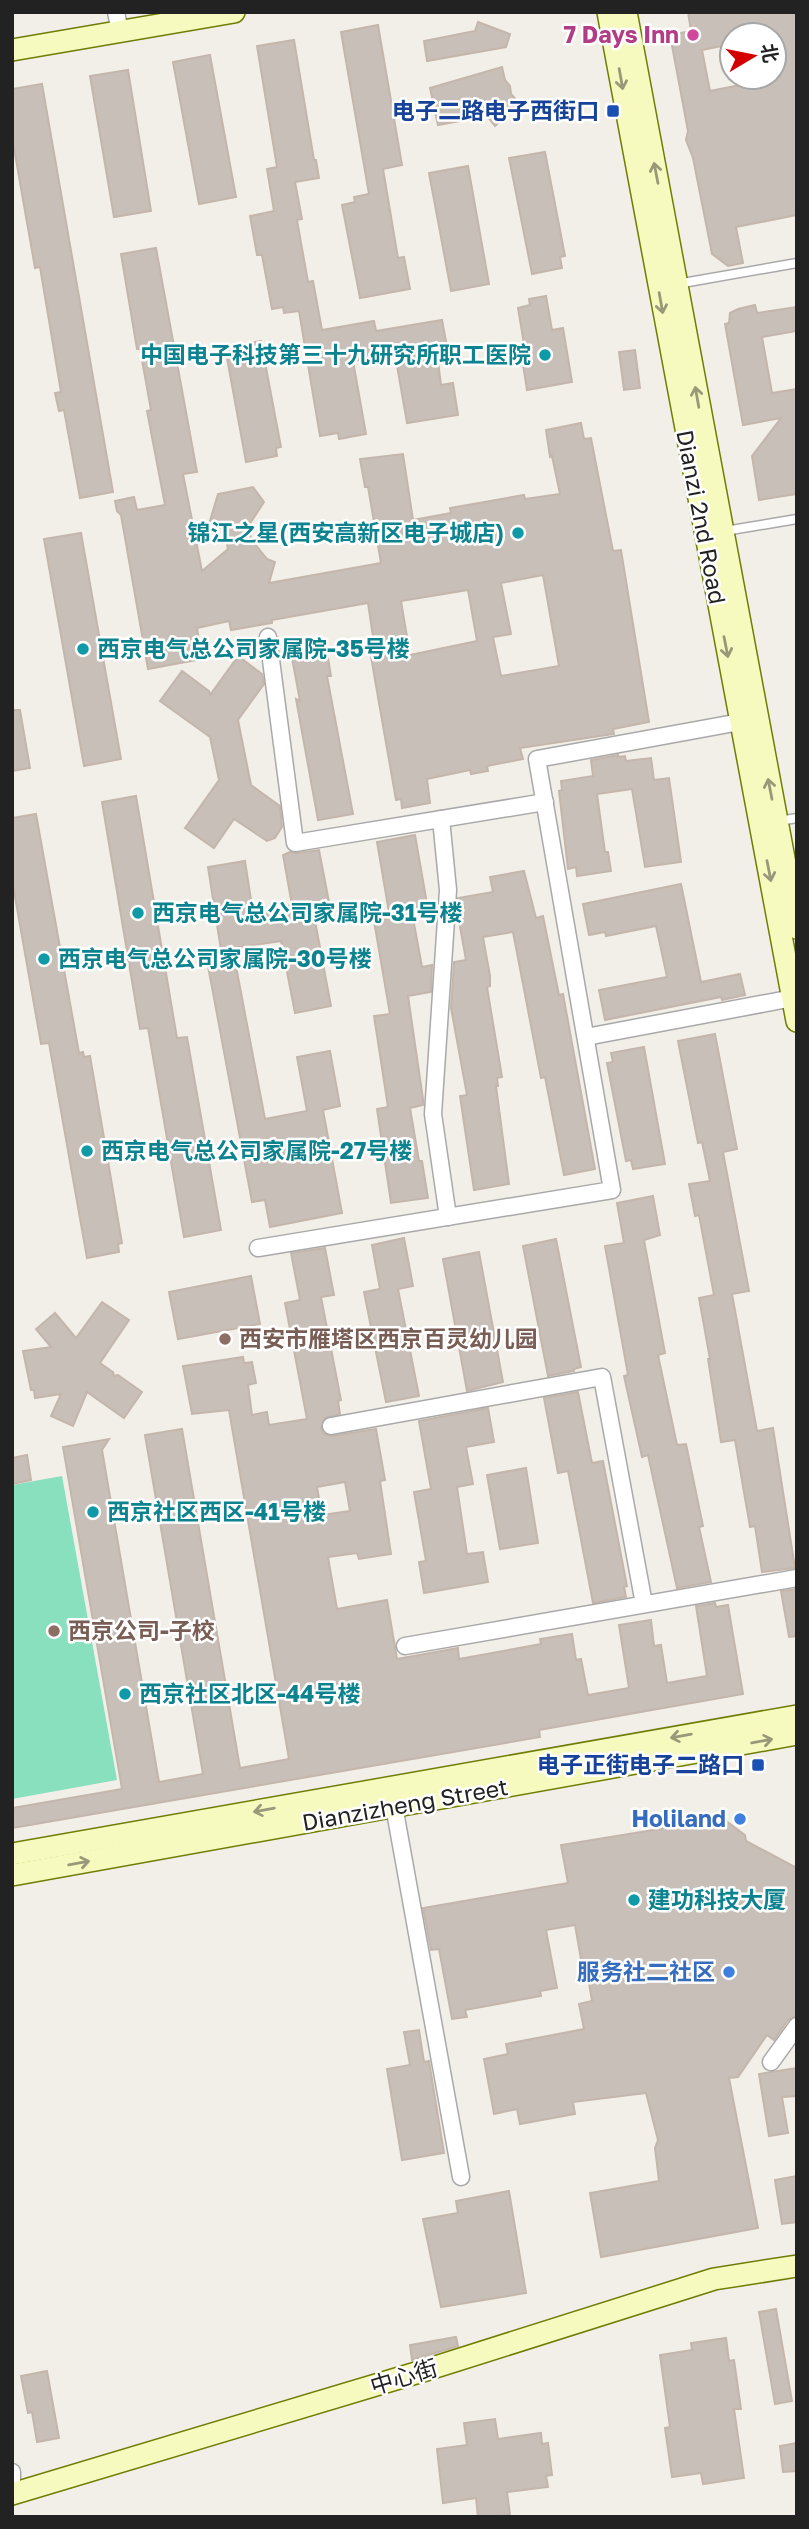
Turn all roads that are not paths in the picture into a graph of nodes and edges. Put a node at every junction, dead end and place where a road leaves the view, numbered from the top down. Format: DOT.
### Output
graph roads {
  1 [pos="234,12"];
  2 [pos="608,12"];
  3 [pos="626,12"];
  4 [pos="118,22"];
  5 [pos="12,50"];
  6 [pos="797,264"];
  7 [pos="677,284"];
  8 [pos="797,519"];
  9 [pos="722,531"];
  10 [pos="268,637"];
  11 [pos="740,722"];
  12 [pos="545,802"];
  13 [pos="441,819"];
  14 [pos="787,820"];
  15 [pos="797,928"];
  16 [pos="793,998"];
  17 [pos="797,1021"];
  18 [pos="586,1037"];
  19 [pos="448,1217"];
  20 [pos="258,1248"];
  21 [pos="331,1426"];
  22 [pos="797,1578"];
  23 [pos="644,1604"];
  24 [pos="405,1646"];
  25 [pos="797,1716"];
  26 [pos="797,1734"];
  27 [pos="394,1806"];
  28 [pos="12,1854"];
  29 [pos="12,1875"];
  30 [pos="797,2026"];
  31 [pos="771,2062"];
  32 [pos="461,2177"];
  33 [pos="797,2266"];
  34 [pos="12,2472"];
  35 [pos="12,2481"];
  36 [pos="12,2494"];
  1 -- 4 [label="main road"];
  2 -- 11 [label="main road, Dianzi 2nd Road, one-way"];
  7 -- 3 [label="main road, Dianzi 2nd Road, one-way"];
  4 -- 5 [label="main road"];
  6 -- 7 [label="lane"];
  9 -- 7 [label="main road, Dianzi 2nd Road, one-way"];
  8 -- 9 [label="lane"];
  14 -- 9 [label="main road, Dianzi 2nd Road, one-way"];
  10 -- 13 [label="street"];
  11 -- 12 [label="street"];
  11 -- 16 [label="main road, Dianzi 2nd Road, one-way"];
  12 -- 13 [label="street"];
  12 -- 18 [label="street"];
  13 -- 19 [label="street"];
  14 -- 15 [label="main road, Dianzi 2nd Road"];
  16 -- 17 [label="main road, Dianzi 2nd Road"];
  16 -- 18 [label="street"];
  18 -- 19 [label="street"];
  19 -- 20 [label="street"];
  21 -- 23 [label="street"];
  22 -- 23 [label="street"];
  23 -- 24 [label="street"];
  25 -- 28 [label="main road, Dianzizheng Street, one-way"];
  27 -- 26 [label="main road, Dianzizheng Street, one-way"];
  29 -- 27 [label="main road, Dianzizheng Street, one-way"];
  27 -- 32 [label="street"];
  30 -- 31 [label="street"];
  33 -- 36 [label="main road, 中心街"];
  34 -- 35 [label="street"];
}
